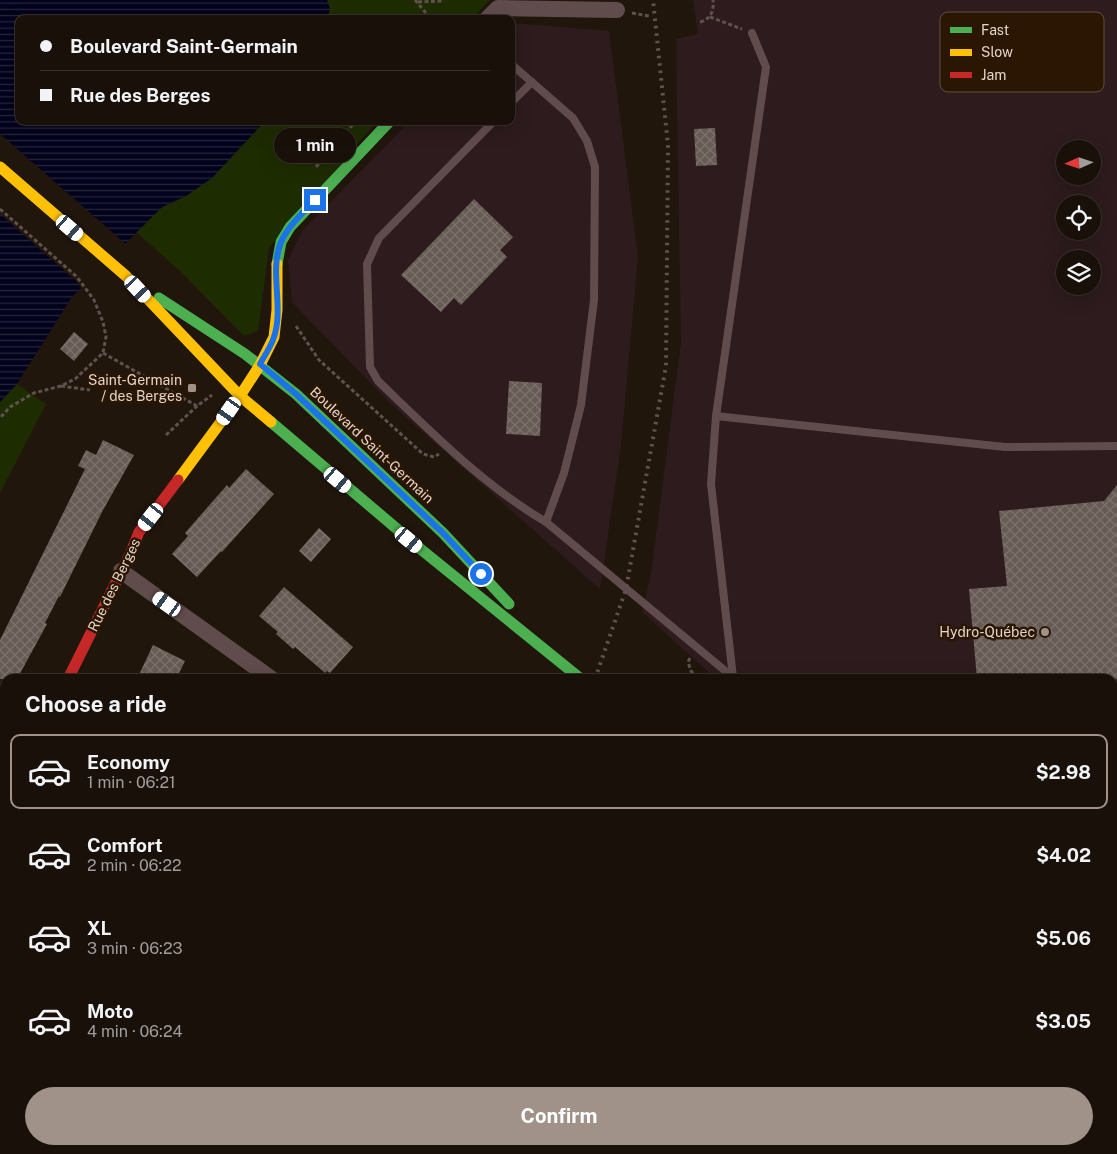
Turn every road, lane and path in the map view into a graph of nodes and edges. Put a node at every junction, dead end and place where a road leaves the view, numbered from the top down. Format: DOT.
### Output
graph roads {
  1 [pos="713,0"];
  2 [pos="417,1"];
  3 [pos="442,1"];
  4 [pos="617,10"];
  5 [pos="428,15"];
  6 [pos="491,15"];
  7 [pos="710,17"];
  8 [pos="700,22"];
  9 [pos="752,33"];
  10 [pos="515,67"];
  11 [pos="532,82"];
  12 [pos="515,99"];
  13 [pos="386,125"];
  14 [pos="490,125"];
  15 [pos="0,167"];
  16 [pos="0,209"];
  17 [pos="126,276"];
  18 [pos="293,321"];
  19 [pos="103,353"];
  20 [pos="260,364"];
  21 [pos="61,386"];
  22 [pos="90,390"];
  23 [pos="214,394"];
  24 [pos="240,396"];
  25 [pos="197,406"];
  26 [pos="716,416"];
  27 [pos="0,418"];
  28 [pos="166,435"];
  29 [pos="1117,446"];
  30 [pos="450,449"];
  31 [pos="546,522"];
  32 [pos="121,571"];
  33 [pos="697,647"];
  34 [pos="569,668"];
  35 [pos="70,674"];
  36 [pos="265,674"];
  37 [pos="576,674"];
  38 [pos="694,674"];
  39 [pos="729,674"];
  40 [pos="734,674"];
  1 -- 7 [label="path"];
  2 -- 3 [label="path"];
  2 -- 5 [label="path"];
  4 -- 6 [label="street"];
  7 -- 8 [label="path"];
  7 -- 9 [label="path"];
  9 -- 26 [label="lane"];
  10 -- 11 [label="lane"];
  11 -- 12 [label="lane"];
  11 -- 31 [label="lane"];
  13 -- 20 [label="main road, Rue des Berges"];
  14 -- 30 [label="lane"];
  15 -- 17 [label="main road, Boulevard Saint-Germain"];
  16 -- 19 [label="path"];
  17 -- 20 [label="main road, Boulevard Saint-Germain"];
  17 -- 24 [label="main road, Boulevard Saint-Germain"];
  18 -- 30 [label="path"];
  19 -- 21 [label="path"];
  19 -- 25 [label="path"];
  20 -- 24 [label="main road, Rue des Berges"];
  20 -- 34 [label="main road, Boulevard Saint-Germain"];
  21 -- 22 [label="path"];
  21 -- 27 [label="path"];
  23 -- 25 [label="path"];
  24 -- 32 [label="main road, Rue des Berges"];
  24 -- 34 [label="main road, Boulevard Saint-Germain"];
  25 -- 28 [label="path"];
  26 -- 29 [label="lane"];
  26 -- 40 [label="lane"];
  30 -- 31 [label="lane"];
  31 -- 33 [label="lane"];
  32 -- 35 [label="main road, Rue des Berges"];
  32 -- 36 [label="street"];
  33 -- 38 [label="path"];
  33 -- 39 [label="lane"];
  34 -- 37 [label="main road, Boulevard Saint-Germain"];
}
